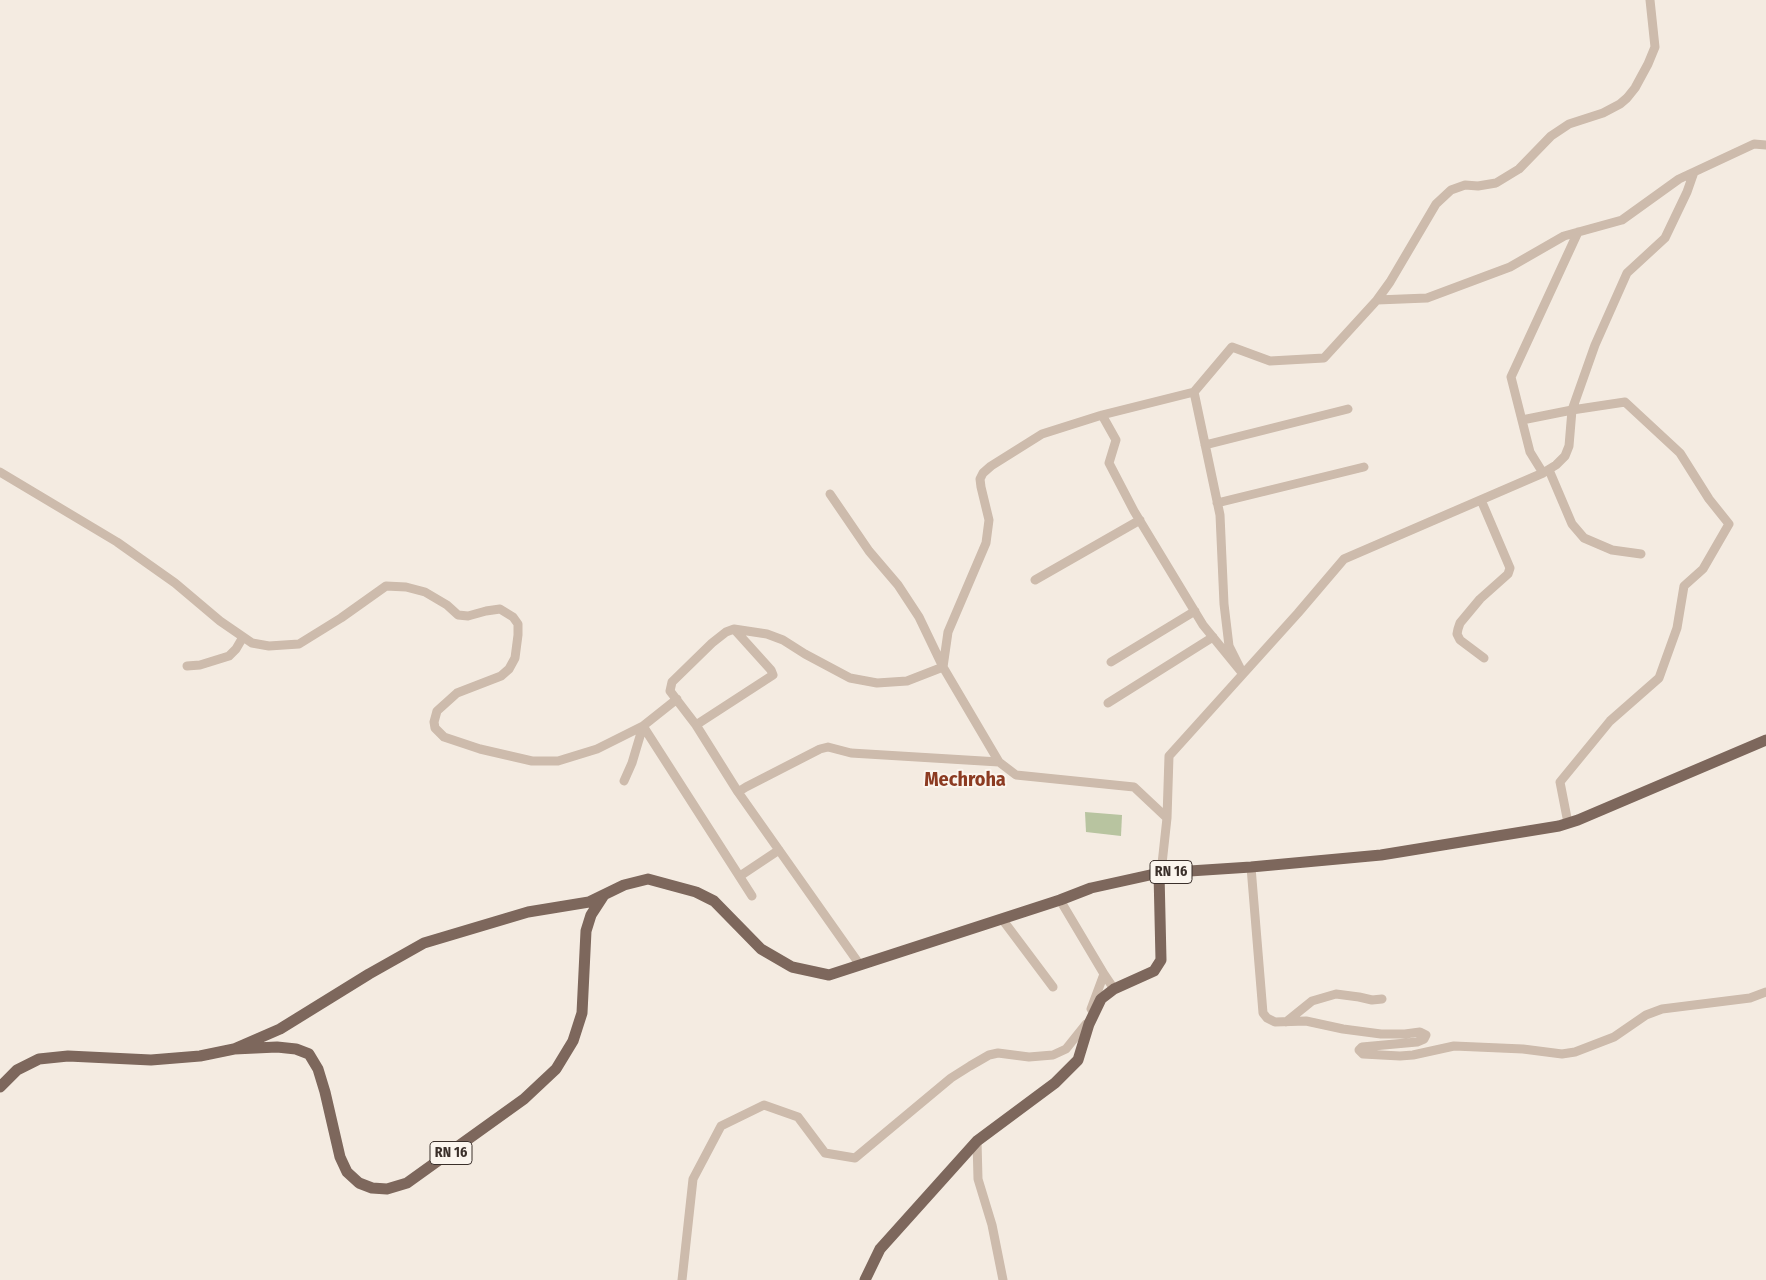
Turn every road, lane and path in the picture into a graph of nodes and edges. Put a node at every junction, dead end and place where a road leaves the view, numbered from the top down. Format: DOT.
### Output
graph roads {
  1 [pos="1650,0"];
  2 [pos="1766,145"];
  3 [pos="1694,172"];
  4 [pos="1578,232"];
  5 [pos="1376,300"];
  6 [pos="1194,392"];
  7 [pos="1348,409"];
  8 [pos="1572,410"];
  9 [pos="1102,414"];
  10 [pos="1522,420"];
  11 [pos="1205,445"];
  12 [pos="1364,467"];
  13 [pos="1546,471"];
  14 [pos="0,472"];
  15 [pos="830,494"];
  16 [pos="1482,500"];
  17 [pos="1217,503"];
  18 [pos="1140,520"];
  19 [pos="1641,554"];
  20 [pos="1035,580"];
  21 [pos="1195,610"];
  22 [pos="734,629"];
  23 [pos="244,637"];
  24 [pos="1214,637"];
  25 [pos="1484,658"];
  26 [pos="1111,662"];
  27 [pos="187,666"];
  28 [pos="943,667"];
  29 [pos="1243,674"];
  30 [pos="678,699"];
  31 [pos="1108,702"];
  32 [pos="696,725"];
  33 [pos="643,726"];
  34 [pos="1766,740"];
  35 [pos="999,762"];
  36 [pos="624,781"];
  37 [pos="738,792"];
  38 [pos="1167,818"];
  39 [pos="1568,823"];
  40 [pos="779,850"];
  41 [pos="1251,867"];
  42 [pos="1160,873"];
  43 [pos="740,876"];
  44 [pos="605,894"];
  45 [pos="752,896"];
  46 [pos="1060,900"];
  47 [pos="1002,919"];
  48 [pos="860,964"];
  49 [pos="1104,974"];
  50 [pos="1053,987"];
  51 [pos="1114,989"];
  52 [pos="1766,992"];
  53 [pos="1382,999"];
  54 [pos="1286,1022"];
  55 [pos="234,1049"];
  56 [pos="0,1087"];
  57 [pos="977,1141"];
  58 [pos="682,1280"];
  59 [pos="865,1280"];
  60 [pos="1003,1280"];
  1 -- 5 [label="street"];
  2 -- 3 [label="street"];
  3 -- 4 [label="street"];
  3 -- 8 [label="street"];
  4 -- 5 [label="street"];
  4 -- 10 [label="street"];
  5 -- 6 [label="street"];
  6 -- 9 [label="street"];
  6 -- 11 [label="street"];
  7 -- 11 [label="street"];
  8 -- 10 [label="street"];
  8 -- 13 [label="street"];
  8 -- 39 [label="street"];
  9 -- 18 [label="street"];
  9 -- 28 [label="street"];
  10 -- 13 [label="street"];
  11 -- 17 [label="street"];
  12 -- 17 [label="street"];
  13 -- 16 [label="street"];
  13 -- 19 [label="street"];
  14 -- 23 [label="street"];
  15 -- 28 [label="street"];
  16 -- 25 [label="street"];
  16 -- 29 [label="street"];
  17 -- 29 [label="street"];
  18 -- 20 [label="street"];
  18 -- 21 [label="street"];
  21 -- 24 [label="street"];
  21 -- 26 [label="street"];
  22 -- 28 [label="street"];
  22 -- 30 [label="street"];
  22 -- 32 [label="street"];
  23 -- 27 [label="street"];
  23 -- 33 [label="street"];
  24 -- 29 [label="street"];
  24 -- 31 [label="street"];
  28 -- 35 [label="street"];
  29 -- 38 [label="street"];
  30 -- 32 [label="street"];
  30 -- 33 [label="street"];
  32 -- 37 [label="street"];
  33 -- 36 [label="street"];
  33 -- 43 [label="street"];
  34 -- 39 [label="main road, RN 16"];
  35 -- 37 [label="street"];
  35 -- 38 [label="street"];
  37 -- 40 [label="street"];
  38 -- 42 [label="street"];
  39 -- 41 [label="main road, RN 16"];
  40 -- 43 [label="street"];
  40 -- 48 [label="street"];
  41 -- 42 [label="main road, RN 16"];
  41 -- 54 [label="street"];
  42 -- 46 [label="main road, RN 16"];
  42 -- 51 [label="main road"];
  43 -- 45 [label="street"];
  44 -- 48 [label="main road, RN 16"];
  44 -- 55 [label="main road, RN 16"];
  44 -- 55 [label="main road, RN 16"];
  46 -- 47 [label="main road, RN 16"];
  46 -- 49 [label="street"];
  47 -- 48 [label="main road, RN 16"];
  47 -- 50 [label="street"];
  49 -- 51 [label="street"];
  49 -- 58 [label="street"];
  51 -- 57 [label="main road"];
  52 -- 54 [label="street"];
  53 -- 54 [label="street"];
  55 -- 56 [label="main road, RN 16"];
  57 -- 59 [label="main road"];
  57 -- 60 [label="street"];
}
